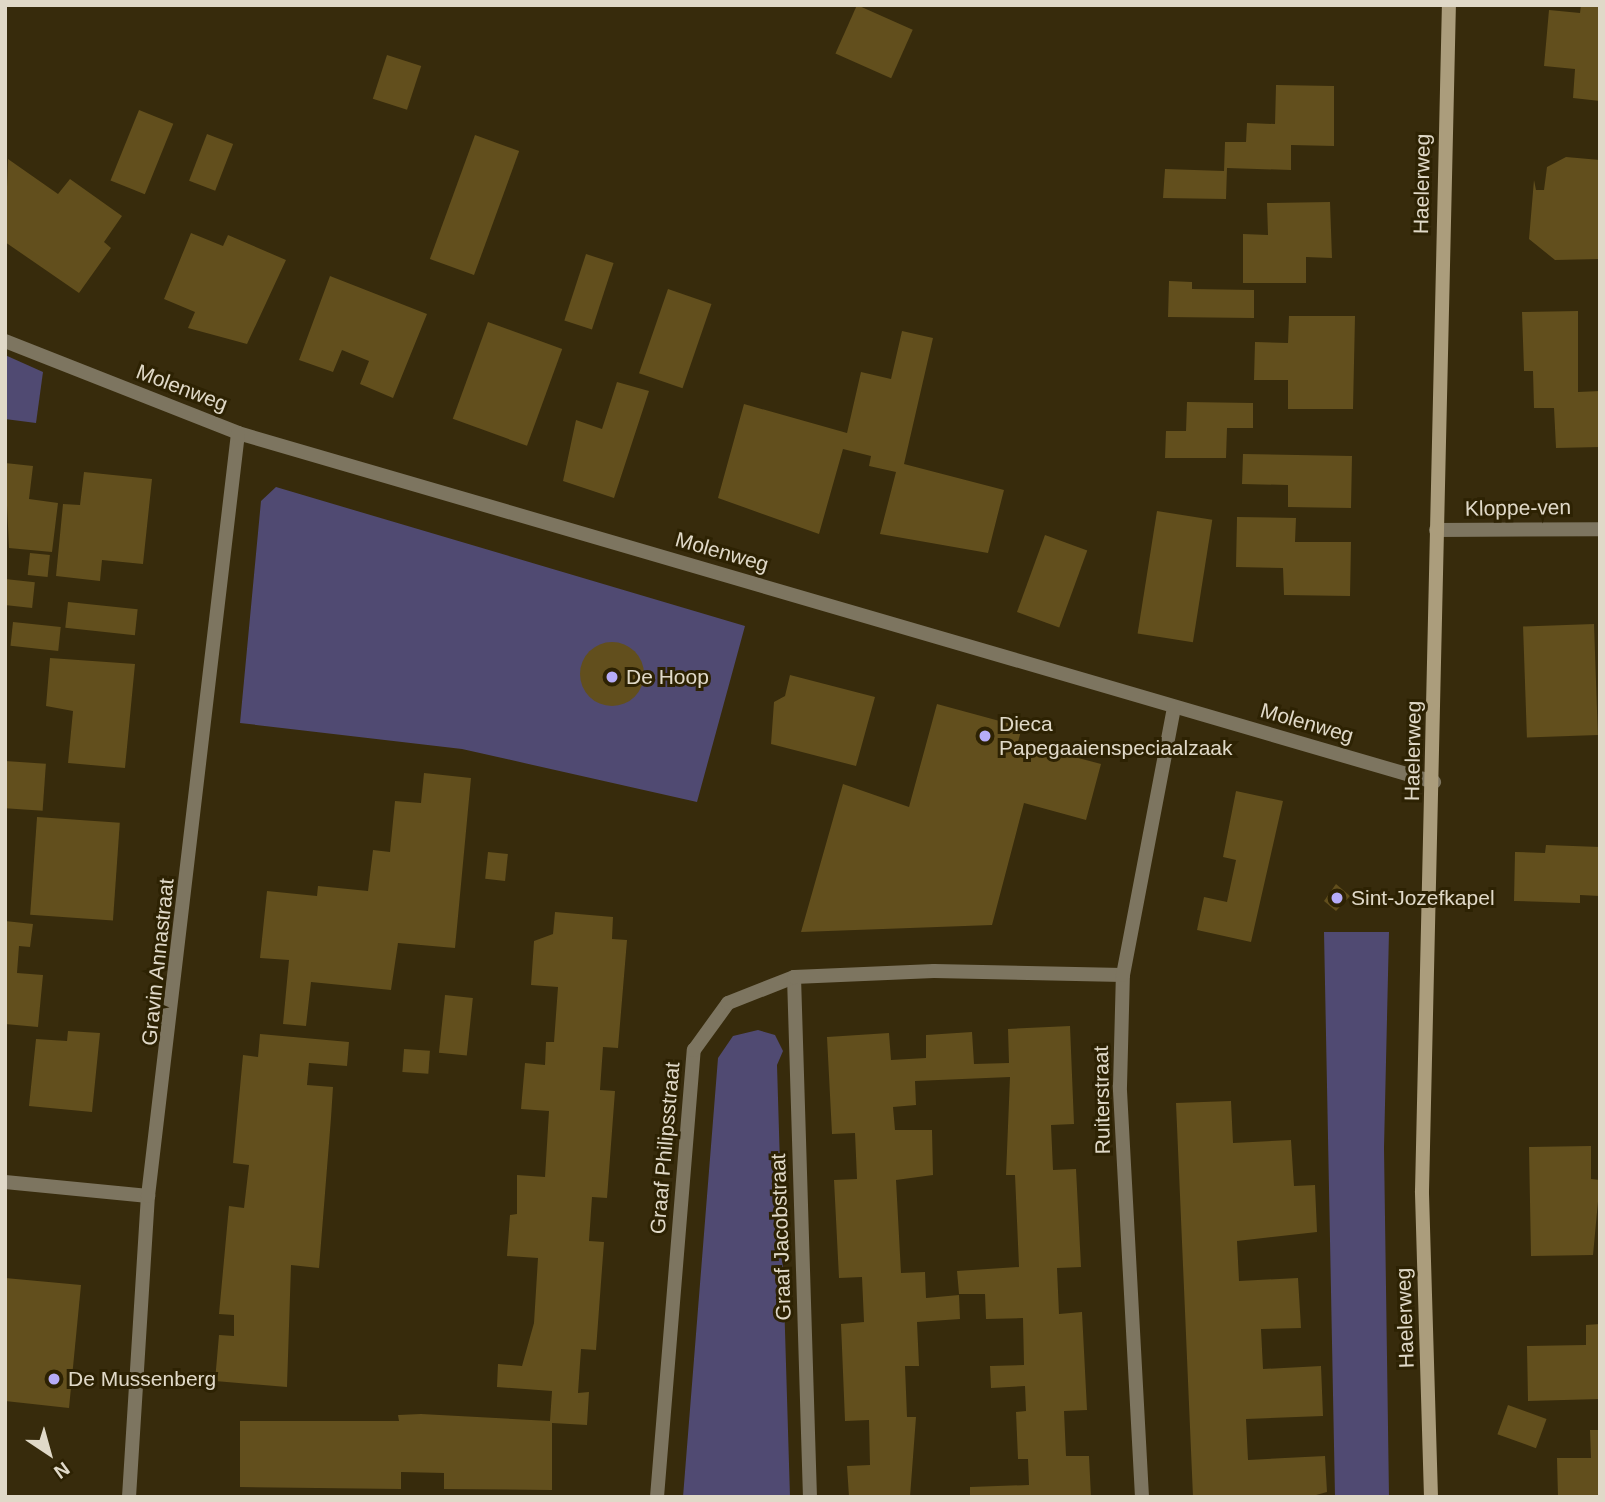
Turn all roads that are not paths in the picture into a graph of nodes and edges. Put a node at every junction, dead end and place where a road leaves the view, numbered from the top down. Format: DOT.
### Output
graph roads {
  1 [pos="1449,5"];
  2 [pos="5,341"];
  3 [pos="238,433"];
  4 [pos="1600,529"];
  5 [pos="1436,530"];
  6 [pos="1174,707"];
  7 [pos="1434,782"];
  8 [pos="1123,975"];
  9 [pos="794,977"];
  10 [pos="5,1182"];
  11 [pos="148,1196"];
  12 [pos="130,1497"];
  13 [pos="657,1497"];
  14 [pos="810,1497"];
  15 [pos="1142,1497"];
  16 [pos="1431,1497"];
  1 -- 5 [label="street, Haelerweg"];
  2 -- 3 [label="street, Molenweg"];
  3 -- 6 [label="street, Molenweg"];
  3 -- 11 [label="street, Gravin Annastraat"];
  4 -- 5 [label="street, Kloppe-ven"];
  5 -- 7 [label="street, Haelerweg"];
  6 -- 7 [label="street, Molenweg"];
  6 -- 8 [label="street, Ruiterstraat"];
  7 -- 16 [label="street, Haelerweg"];
  8 -- 9 [label="street, Graaf Philipsstraat"];
  8 -- 15 [label="street, Ruiterstraat"];
  9 -- 13 [label="street, Graaf Philipsstraat"];
  9 -- 14 [label="street, Graaf Jacobstraat"];
  10 -- 11 [label="street"];
  11 -- 12 [label="street, Gravin Annastraat"];
}
